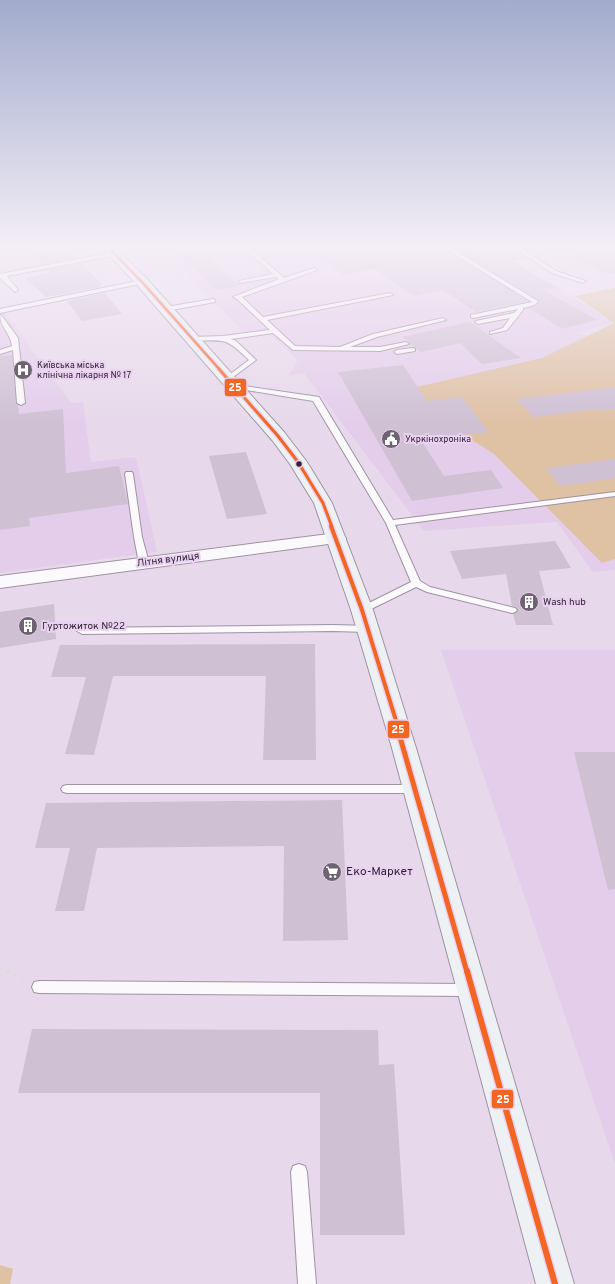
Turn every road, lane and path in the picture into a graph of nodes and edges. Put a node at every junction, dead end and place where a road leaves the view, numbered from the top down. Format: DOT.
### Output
graph roads {
  1 [pos="30,305"];
  2 [pos="162,305"];
  3 [pos="190,305"];
  4 [pos="246,305"];
  5 [pos="337,305"];
  6 [pos="528,305"];
  7 [pos="523,306"];
  8 [pos="166,309"];
  9 [pos="0,311"];
  10 [pos="516,315"];
  11 [pos="473,316"];
  12 [pos="0,317"];
  13 [pos="261,319"];
  14 [pos="442,320"];
  15 [pos="478,322"];
  16 [pos="485,328"];
  17 [pos="273,331"];
  18 [pos="492,333"];
  19 [pos="223,338"];
  20 [pos="192,339"];
  21 [pos="398,340"];
  22 [pos="406,344"];
  23 [pos="17,347"];
  24 [pos="336,350"];
  25 [pos="353,350"];
  26 [pos="413,350"];
  27 [pos="0,352"];
  28 [pos="231,382"];
  29 [pos="21,403"];
  30 [pos="129,474"];
  31 [pos="615,494"];
  32 [pos="390,523"];
  33 [pos="337,538"];
  34 [pos="144,563"];
  35 [pos="0,582"];
  36 [pos="416,583"];
  37 [pos="512,610"];
  38 [pos="365,620"];
  39 [pos="82,631"];
  40 [pos="67,789"];
  41 [pos="416,789"];
  42 [pos="0,969"];
  43 [pos="39,987"];
  44 [pos="472,990"];
  45 [pos="299,1172"];
  46 [pos="307,1284"];
  47 [pos="555,1284"];
  1 -- 9 [label="lane"];
  2 -- 8 [label="main road"];
  3 -- 8 [label="lane"];
  4 -- 13 [label="lane"];
  5 -- 13 [label="lane"];
  6 -- 7 [label="lane"];
  7 -- 10 [label="lane"];
  7 -- 11 [label="lane"];
  8 -- 20 [label="main road"];
  10 -- 15 [label="lane"];
  10 -- 16 [label="lane"];
  10 -- 18 [label="lane"];
  12 -- 23 [label="lane"];
  13 -- 17 [label="lane"];
  14 -- 24 [label="lane"];
  17 -- 19 [label="lane"];
  17 -- 24 [label="lane"];
  19 -- 20 [label="lane"];
  19 -- 28 [label="lane"];
  20 -- 28 [label="main road"];
  21 -- 25 [label="lane"];
  22 -- 25 [label="lane"];
  23 -- 27 [label="lane"];
  23 -- 29 [label="lane"];
  24 -- 25 [label="lane"];
  25 -- 26 [label="lane"];
  28 -- 32 [label="lane"];
  28 -- 33 [label="main road"];
  30 -- 34 [label="lane"];
  31 -- 32 [label="lane"];
  32 -- 36 [label="lane"];
  33 -- 34 [label="street, Літня вулиця"];
  33 -- 38 [label="main road"];
  34 -- 35 [label="street, Літня вулиця"];
  36 -- 37 [label="lane"];
  36 -- 38 [label="lane"];
  38 -- 39 [label="lane"];
  38 -- 41 [label="main road"];
  40 -- 41 [label="lane"];
  41 -- 44 [label="main road"];
  42 -- 43 [label="path"];
  43 -- 44 [label="lane"];
  44 -- 47 [label="main road"];
  45 -- 46 [label="lane"];
}
